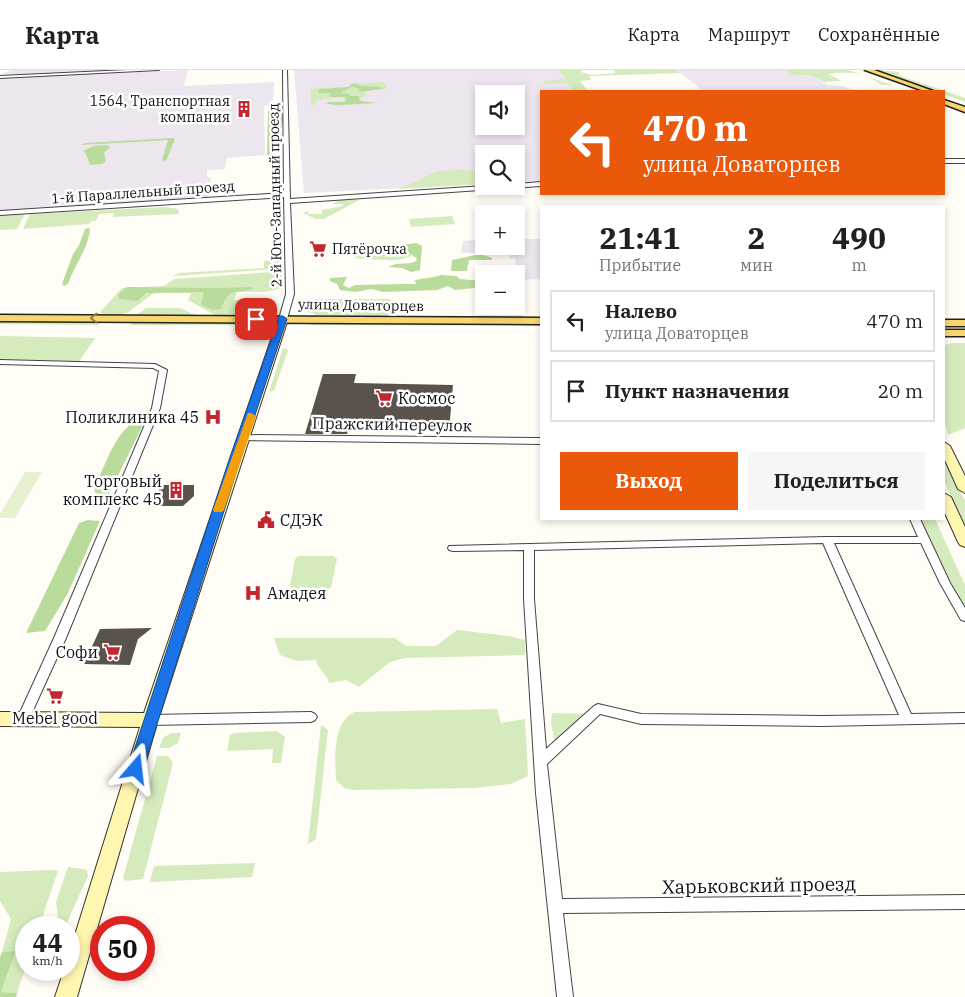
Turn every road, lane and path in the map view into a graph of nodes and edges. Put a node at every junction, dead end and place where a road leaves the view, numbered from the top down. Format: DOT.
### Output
graph roads {
  1 [pos="157,70"];
  2 [pos="285,70"];
  3 [pos="865,71"];
  4 [pos="0,78"];
  5 [pos="913,90"];
  6 [pos="927,90"];
  7 [pos="945,96"];
  8 [pos="945,102"];
  9 [pos="965,104"];
  10 [pos="965,110"];
  11 [pos="945,161"];
  12 [pos="965,161"];
  13 [pos="540,184"];
  14 [pos="525,185"];
  15 [pos="475,188"];
  16 [pos="287,198"];
  17 [pos="0,213"];
  18 [pos="0,318"];
  19 [pos="540,321"];
  20 [pos="281,323"];
  21 [pos="945,323"];
  22 [pos="965,323"];
  23 [pos="0,327"];
  24 [pos="540,329"];
  25 [pos="945,333"];
  26 [pos="965,333"];
  27 [pos="0,362"];
  28 [pos="243,438"];
  29 [pos="540,441"];
  30 [pos="945,452"];
  31 [pos="965,489"];
  32 [pos="945,499"];
  33 [pos="915,520"];
  34 [pos="827,540"];
  35 [pos="924,540"];
  36 [pos="965,542"];
  37 [pos="529,547"];
  38 [pos="452,548"];
  39 [pos="965,617"];
  40 [pos="311,717"];
  41 [pos="965,718"];
  42 [pos="0,719"];
  43 [pos="23,719"];
  44 [pos="907,719"];
  45 [pos="150,720"];
  46 [pos="542,761"];
  47 [pos="965,902"];
  48 [pos="554,906"];
  49 [pos="66,997"];
  50 [pos="565,997"];
  1 -- 4 [label="street"];
  2 -- 16 [label="street, 2-й Юго-Западный проезд"];
  3 -- 5 [label="main road"];
  3 -- 6 [label="main road"];
  7 -- 9 [label="main road"];
  8 -- 10 [label="main road"];
  11 -- 12 [label="street"];
  13 -- 14 [label="street"];
  15 -- 16 [label="street, 1-й Параллельный проезд"];
  16 -- 17 [label="street, 1-й Параллельный проезд"];
  16 -- 20 [label="street, 2-й Юго-Западный проезд"];
  20 -- 18 [label="main road, улица Доваторцев, one-way"];
  19 -- 20 [label="main road, улица Доваторцев"];
  20 -- 23 [label="main road, улица Доваторцев"];
  20 -- 24 [label="main road, улица Доваторцев"];
  20 -- 28 [label="main road"];
  21 -- 22 [label="main road"];
  25 -- 26 [label="main road"];
  27 -- 43 [label="street"];
  28 -- 29 [label="street, Пражский переулок"];
  28 -- 45 [label="main road"];
  30 -- 31 [label="main road"];
  32 -- 36 [label="main road"];
  33 -- 35 [label="street"];
  34 -- 35 [label="street"];
  34 -- 37 [label="street"];
  34 -- 44 [label="street"];
  35 -- 39 [label="street"];
  37 -- 38 [label="street"];
  37 -- 46 [label="street"];
  40 -- 45 [label="street"];
  41 -- 44 [label="street"];
  42 -- 43 [label="main road"];
  43 -- 45 [label="main road"];
  44 -- 46 [label="street"];
  45 -- 49 [label="main road"];
  46 -- 48 [label="street"];
  47 -- 48 [label="street, Харьковский проезд"];
  48 -- 50 [label="street"];
}
